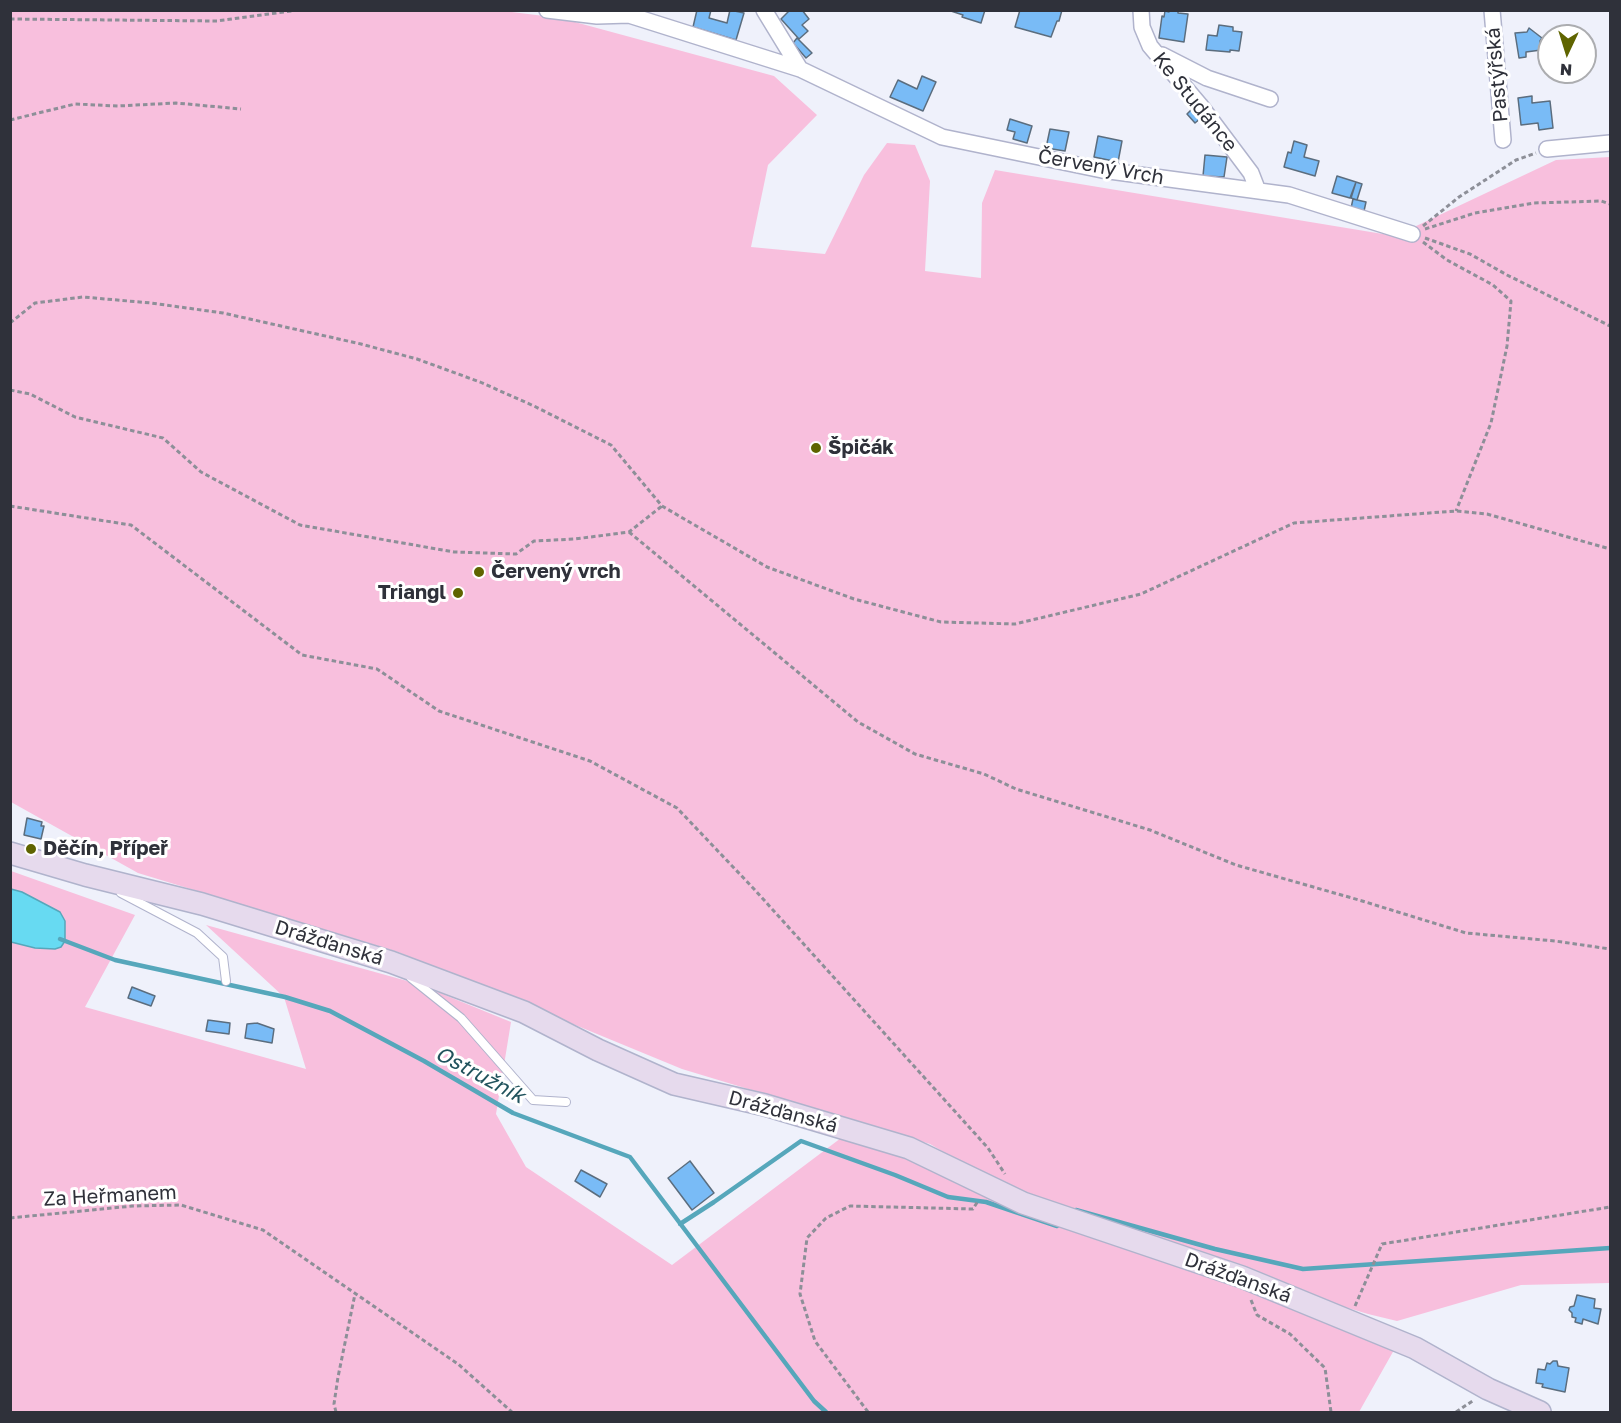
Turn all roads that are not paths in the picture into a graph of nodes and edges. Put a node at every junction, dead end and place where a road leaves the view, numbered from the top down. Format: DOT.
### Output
graph roads {
  1 [pos="547,10"];
  2 [pos="764,10"];
  3 [pos="1141,10"];
  4 [pos="1492,10"];
  5 [pos="1156,52"];
  6 [pos="800,69"];
  7 [pos="1270,99"];
  8 [pos="1503,140"];
  9 [pos="1611,143"];
  10 [pos="1547,149"];
  11 [pos="1258,191"];
  12 [pos="1412,234"];
  13 [pos="10,853"];
  14 [pos="85,875"];
  15 [pos="391,962"];
  16 [pos="226,981"];
  17 [pos="566,1102"];
  18 [pos="1540,1413"];
  1 -- 6 [label="street, Červený Vrch"];
  2 -- 6 [label="street"];
  3 -- 5 [label="street, Ke Studánce"];
  4 -- 8 [label="street, Pastýřská"];
  5 -- 7 [label="street"];
  5 -- 11 [label="street, Ke Studánce"];
  6 -- 11 [label="street, Červený Vrch"];
  9 -- 10 [label="street"];
  11 -- 12 [label="street, Červený Vrch"];
  13 -- 14 [label="street, Drážďanská"];
  14 -- 15 [label="street, Drážďanská"];
  14 -- 16 [label="lane"];
  15 -- 17 [label="lane"];
  15 -- 18 [label="street, Drážďanská"];
}
